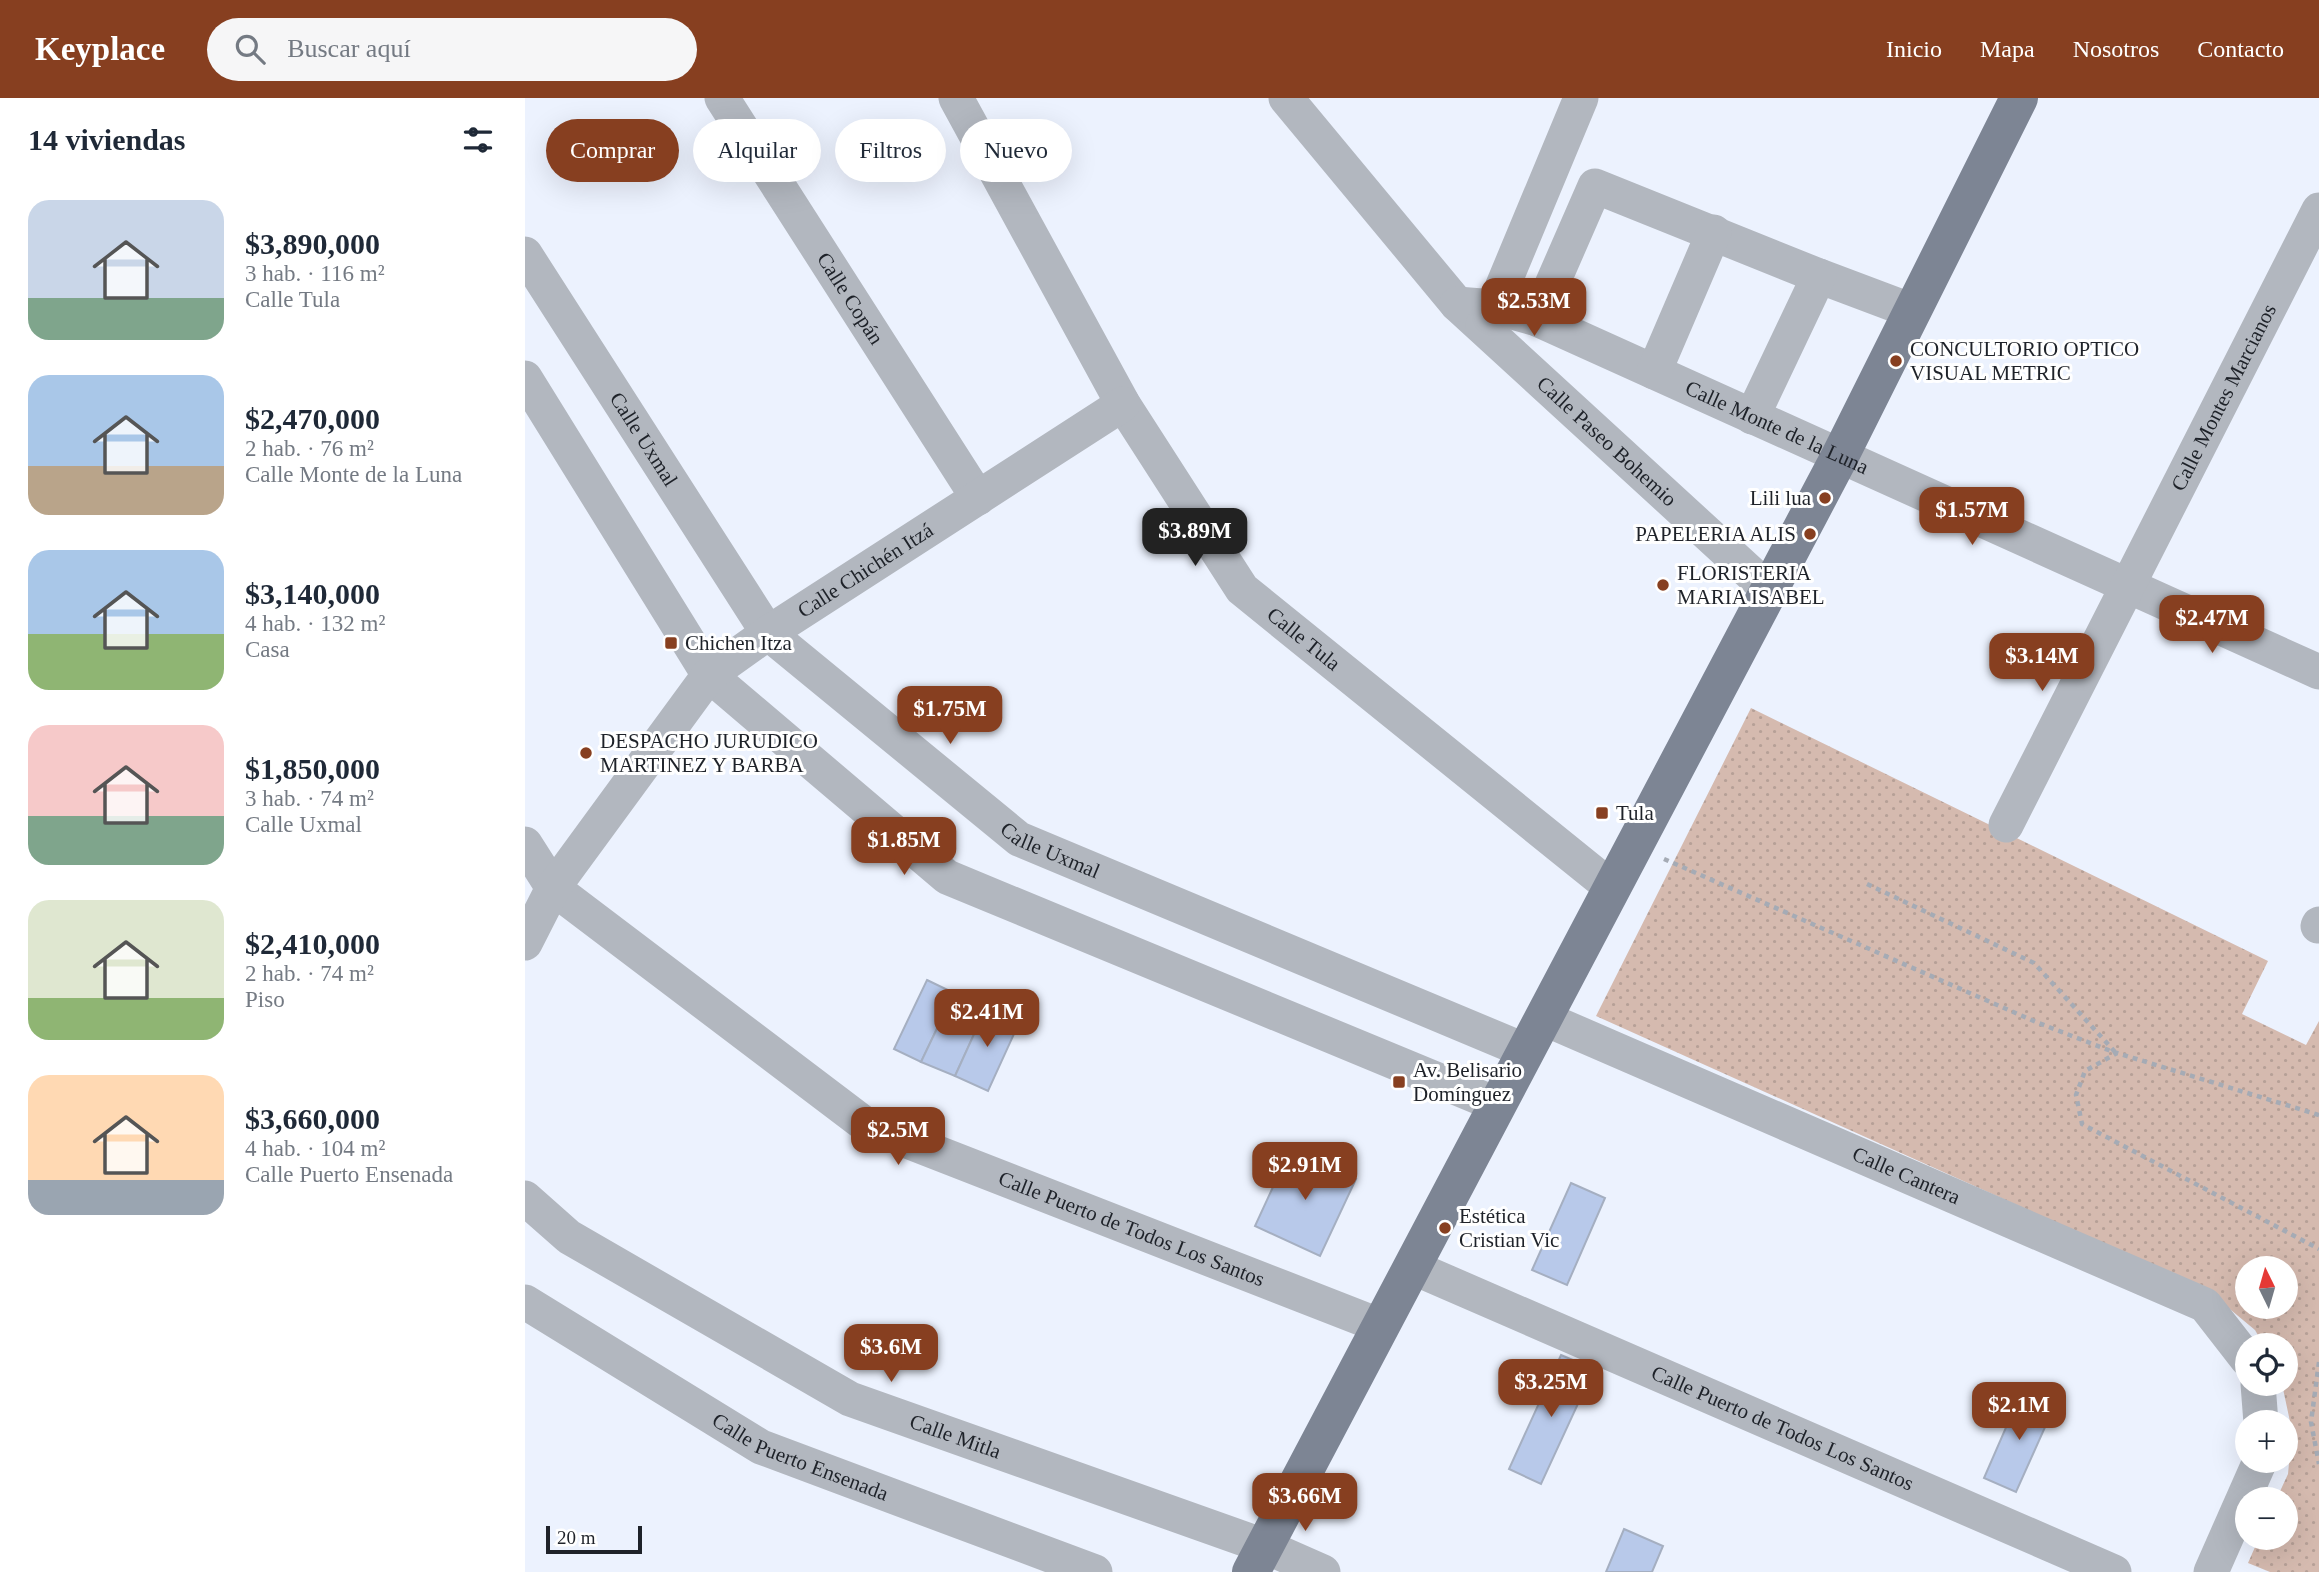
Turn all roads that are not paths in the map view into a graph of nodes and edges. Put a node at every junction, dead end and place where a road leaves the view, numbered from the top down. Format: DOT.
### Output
graph roads {
  1 [pos="722,98"];
  2 [pos="956,98"];
  3 [pos="1286,98"];
  4 [pos="1581,98"];
  5 [pos="2019,98"];
  6 [pos="2319,210"];
  7 [pos="1714,232"];
  8 [pos="525,254"];
  9 [pos="1819,276"];
  10 [pos="1912,311"];
  11 [pos="1478,313"];
  12 [pos="1537,319"];
  13 [pos="1654,372"];
  14 [pos="525,378"];
  15 [pos="1123,404"];
  16 [pos="1752,417"];
  17 [pos="1840,456"];
  18 [pos="978,498"];
  19 [pos="2127,587"];
  20 [pos="1769,590"];
  21 [pos="768,633"];
  22 [pos="2319,673"];
  23 [pos="709,675"];
  24 [pos="2006,825"];
  25 [pos="525,844"];
  26 [pos="553,888"];
  27 [pos="1612,888"];
  28 [pos="525,943"];
  29 [pos="1543,1018"];
  30 [pos="1525,1051"];
  31 [pos="1498,1105"];
  32 [pos="525,1198"];
  33 [pos="1412,1267"];
  34 [pos="525,1302"];
  35 [pos="1381,1326"];
  36 [pos="2235,1344"];
  37 [pos="2255,1473"];
  38 [pos="1258,1559"];
  39 [pos="1095,1572"];
  40 [pos="1323,1572"];
  41 [pos="2115,1572"];
  42 [pos="2211,1572"];
  1 -- 18 [label="street, Calle Copán"];
  2 -- 15 [label="street, Calle Tula"];
  3 -- 11 [label="street, Calle Paseo Bohemio"];
  4 -- 11 [label="street"];
  5 -- 10 [label="main road"];
  6 -- 19 [label="street, Calle Montes Marcianos"];
  7 -- 9 [label="street"];
  7 -- 12 [label="street"];
  7 -- 13 [label="street"];
  8 -- 21 [label="street, Calle Uxmal"];
  9 -- 10 [label="street"];
  9 -- 16 [label="street"];
  10 -- 17 [label="main road"];
  11 -- 12 [label="street, Calle Monte de la Luna"];
  11 -- 20 [label="street, Calle Paseo Bohemio"];
  12 -- 13 [label="street, Calle Monte de la Luna"];
  13 -- 16 [label="street, Calle Monte de la Luna"];
  14 -- 23 [label="street"];
  15 -- 18 [label="street, Calle Chichén Itzá"];
  15 -- 27 [label="street, Calle Tula"];
  16 -- 17 [label="street, Calle Monte de la Luna"];
  17 -- 19 [label="street, Calle Monte de la Luna"];
  17 -- 20 [label="main road"];
  18 -- 21 [label="street, Calle Chichén Itzá"];
  19 -- 22 [label="street, Calle Monte de la Luna"];
  19 -- 24 [label="street, Calle Montes Marcianos"];
  20 -- 27 [label="main road"];
  21 -- 23 [label="street, Calle Chichén Itzá"];
  21 -- 30 [label="street, Calle Uxmal"];
  23 -- 26 [label="street, Calle Chichén Itzá"];
  23 -- 31 [label="street"];
  25 -- 26 [label="street, Calle Puerto de Todos Los Santos"];
  26 -- 28 [label="street, Calle Chichén Itzá"];
  26 -- 35 [label="street, Calle Puerto de Todos Los Santos"];
  27 -- 29 [label="main road"];
  29 -- 30 [label="main road"];
  29 -- 36 [label="street, Calle Cantera"];
  30 -- 31 [label="main road"];
  31 -- 33 [label="main road"];
  32 -- 38 [label="street, Calle Mitla"];
  33 -- 35 [label="main road"];
  33 -- 41 [label="street, Calle Puerto de Todos Los Santos"];
  34 -- 39 [label="street, Calle Puerto Ensenada"];
  35 -- 38 [label="main road"];
  37 -- 42 [label="street"];
  38 -- 40 [label="street"];
}
